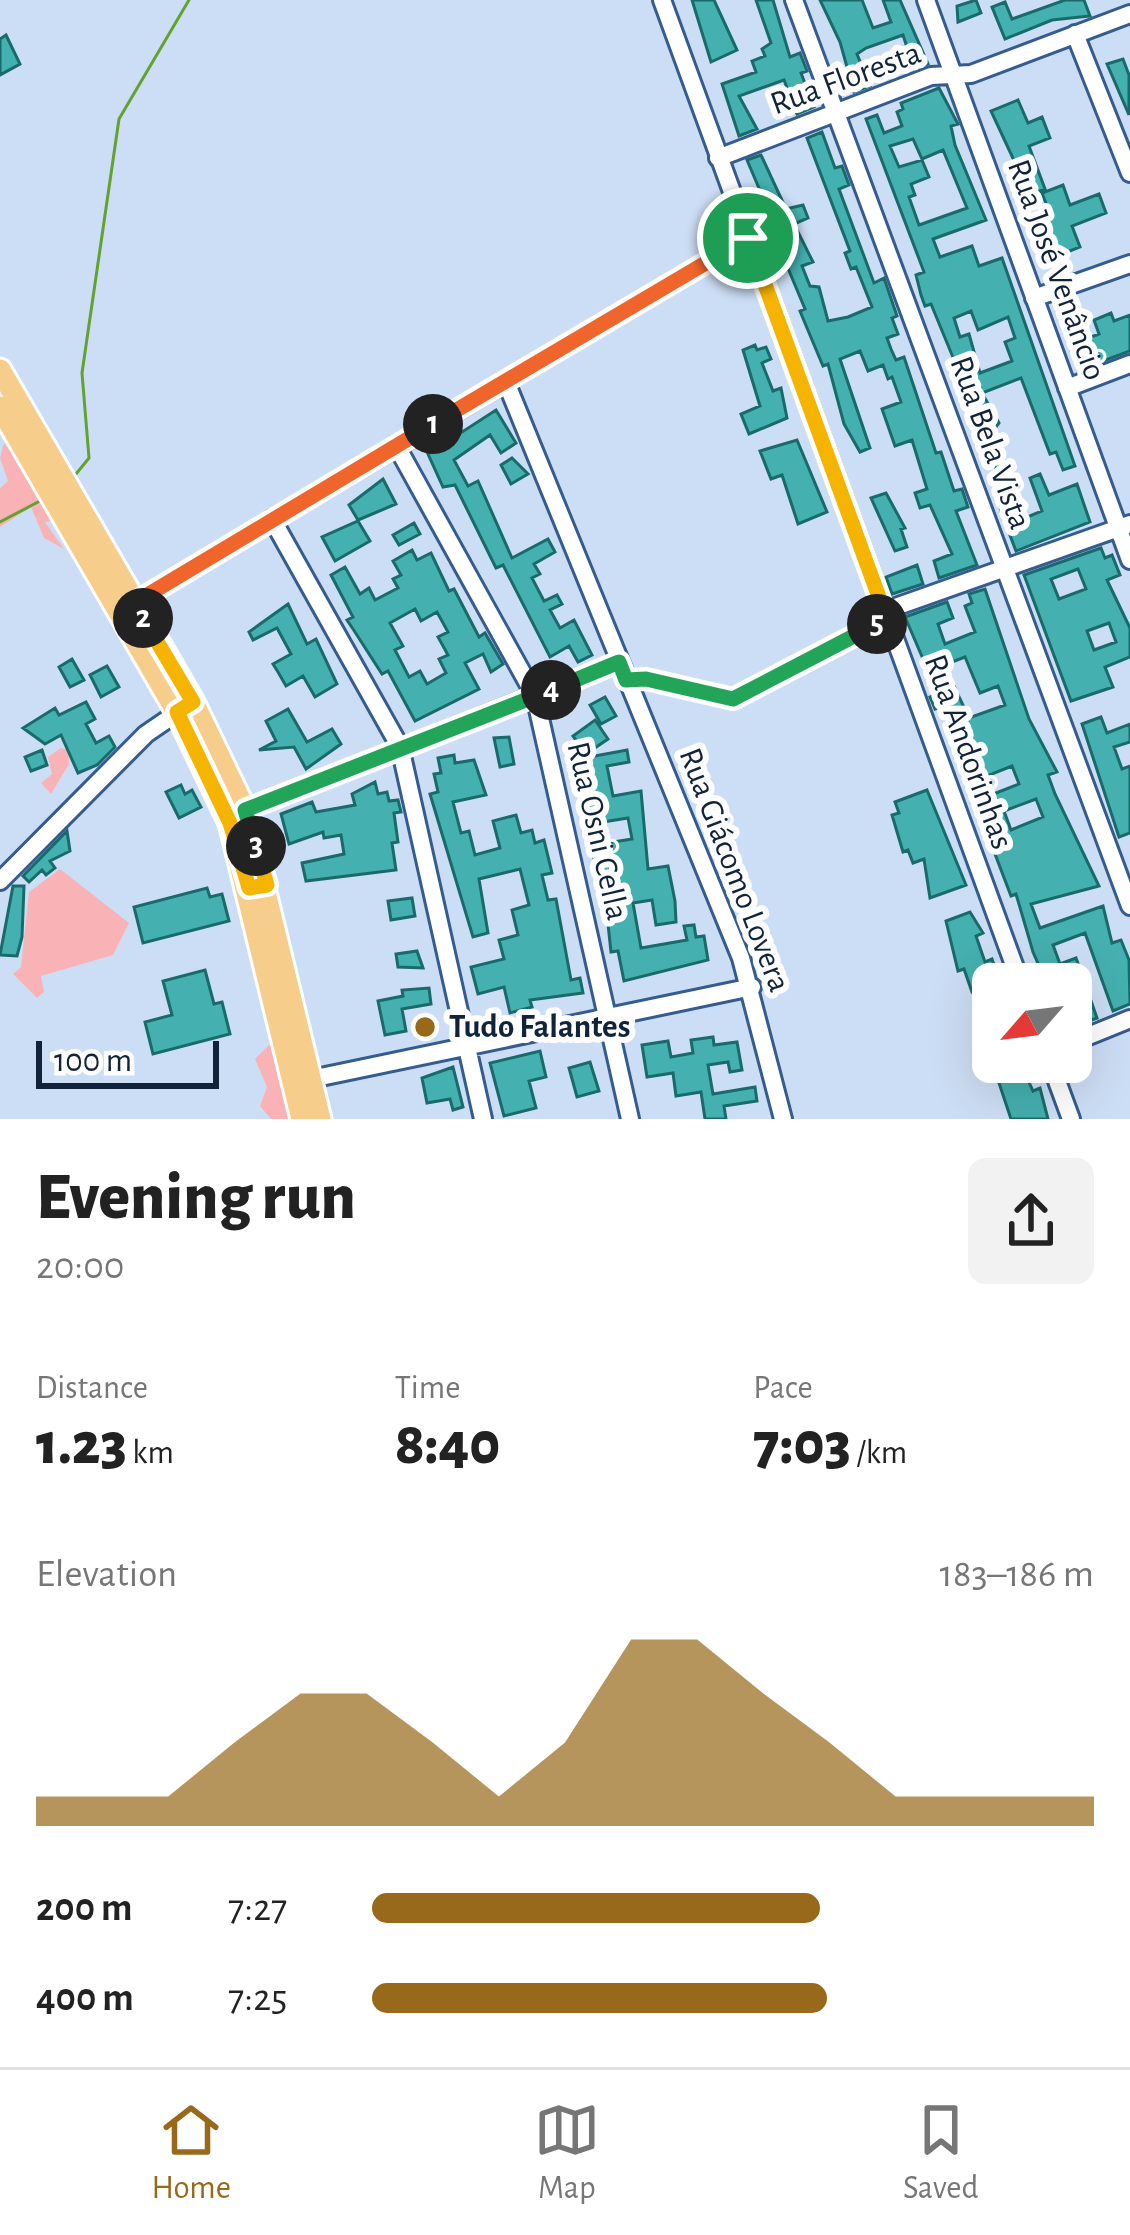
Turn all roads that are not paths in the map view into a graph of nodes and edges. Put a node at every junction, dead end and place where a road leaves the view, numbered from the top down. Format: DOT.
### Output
graph roads {
  1 [pos="662,0"];
  2 [pos="794,0"];
  3 [pos="926,0"];
  4 [pos="1130,14"];
  5 [pos="1075,34"];
  6 [pos="953,75"];
  7 [pos="837,116"];
  8 [pos="718,158"];
  9 [pos="1130,173"];
  10 [pos="748,238"];
  11 [pos="1130,264"];
  12 [pos="1034,298"];
  13 [pos="1130,364"];
  14 [pos="0,370"];
  15 [pos="506,382"];
  16 [pos="1067,388"];
  17 [pos="0,407"];
  18 [pos="396,446"];
  19 [pos="272,519"];
  20 [pos="1124,526"];
  21 [pos="1130,560"];
  22 [pos="1004,568"];
  23 [pos="134,603"];
  24 [pos="885,615"];
  25 [pos="622,671"];
  26 [pos="535,696"];
  27 [pos="185,707"];
  28 [pos="400,747"];
  29 [pos="245,810"];
  30 [pos="0,880"];
  31 [pos="258,887"];
  32 [pos="1130,906"];
  33 [pos="1013,963"];
  34 [pos="752,987"];
  35 [pos="609,1016"];
  36 [pos="1130,1019"];
  37 [pos="1092,1034"];
  38 [pos="466,1044"];
  39 [pos="311,1079"];
  40 [pos="1058,1083"];
  41 [pos="302,1119"];
  42 [pos="320,1119"];
  43 [pos="483,1119"];
  44 [pos="630,1119"];
  45 [pos="783,1119"];
  46 [pos="1071,1119"];
  1 -- 8 [label="street, Rua Andorinhas"];
  2 -- 7 [label="street, Rua Bela Vista"];
  3 -- 6 [label="street, Rua José Venâncio"];
  4 -- 5 [label="street, Rua Floresta"];
  5 -- 6 [label="street, Rua Floresta"];
  5 -- 9 [label="street"];
  6 -- 7 [label="street, Rua Floresta"];
  6 -- 12 [label="street, Rua José Venâncio"];
  7 -- 8 [label="street, Rua Floresta"];
  7 -- 22 [label="street, Rua Bela Vista"];
  8 -- 10 [label="street, Rua Andorinhas"];
  10 -- 15 [label="street"];
  10 -- 24 [label="street, Rua Andorinhas"];
  11 -- 12 [label="street"];
  12 -- 16 [label="street, Rua José Venâncio"];
  13 -- 16 [label="street"];
  14 -- 23 [label="main road"];
  15 -- 18 [label="street"];
  15 -- 25 [label="street, Rua Giácomo Lovera"];
  16 -- 20 [label="street, Rua José Venâncio"];
  17 -- 27 [label="main road"];
  18 -- 19 [label="street"];
  18 -- 26 [label="street, Rua Osni Cella"];
  19 -- 23 [label="street"];
  19 -- 28 [label="street"];
  20 -- 21 [label="street, Rua José Venâncio"];
  20 -- 22 [label="street"];
  22 -- 24 [label="street"];
  22 -- 32 [label="street, Rua Bela Vista"];
  23 -- 27 [label="main road"];
  24 -- 25 [label="street"];
  24 -- 33 [label="street, Rua Andorinhas"];
  25 -- 26 [label="street"];
  25 -- 34 [label="street, Rua Giácomo Lovera"];
  26 -- 28 [label="street"];
  26 -- 35 [label="street, Rua Osni Cella"];
  27 -- 29 [label="main road"];
  27 -- 30 [label="street"];
  27 -- 31 [label="main road"];
  28 -- 29 [label="street"];
  28 -- 38 [label="street"];
  29 -- 31 [label="main road"];
  31 -- 39 [label="main road"];
  31 -- 41 [label="main road"];
  34 -- 35 [label="street"];
  34 -- 45 [label="street, Rua Giácomo Lovera"];
  35 -- 38 [label="street"];
  35 -- 44 [label="street, Rua Osni Cella"];
  36 -- 37 [label="street"];
  38 -- 39 [label="street"];
  38 -- 43 [label="street"];
  39 -- 42 [label="main road"];
  40 -- 46 [label="street"];
}
